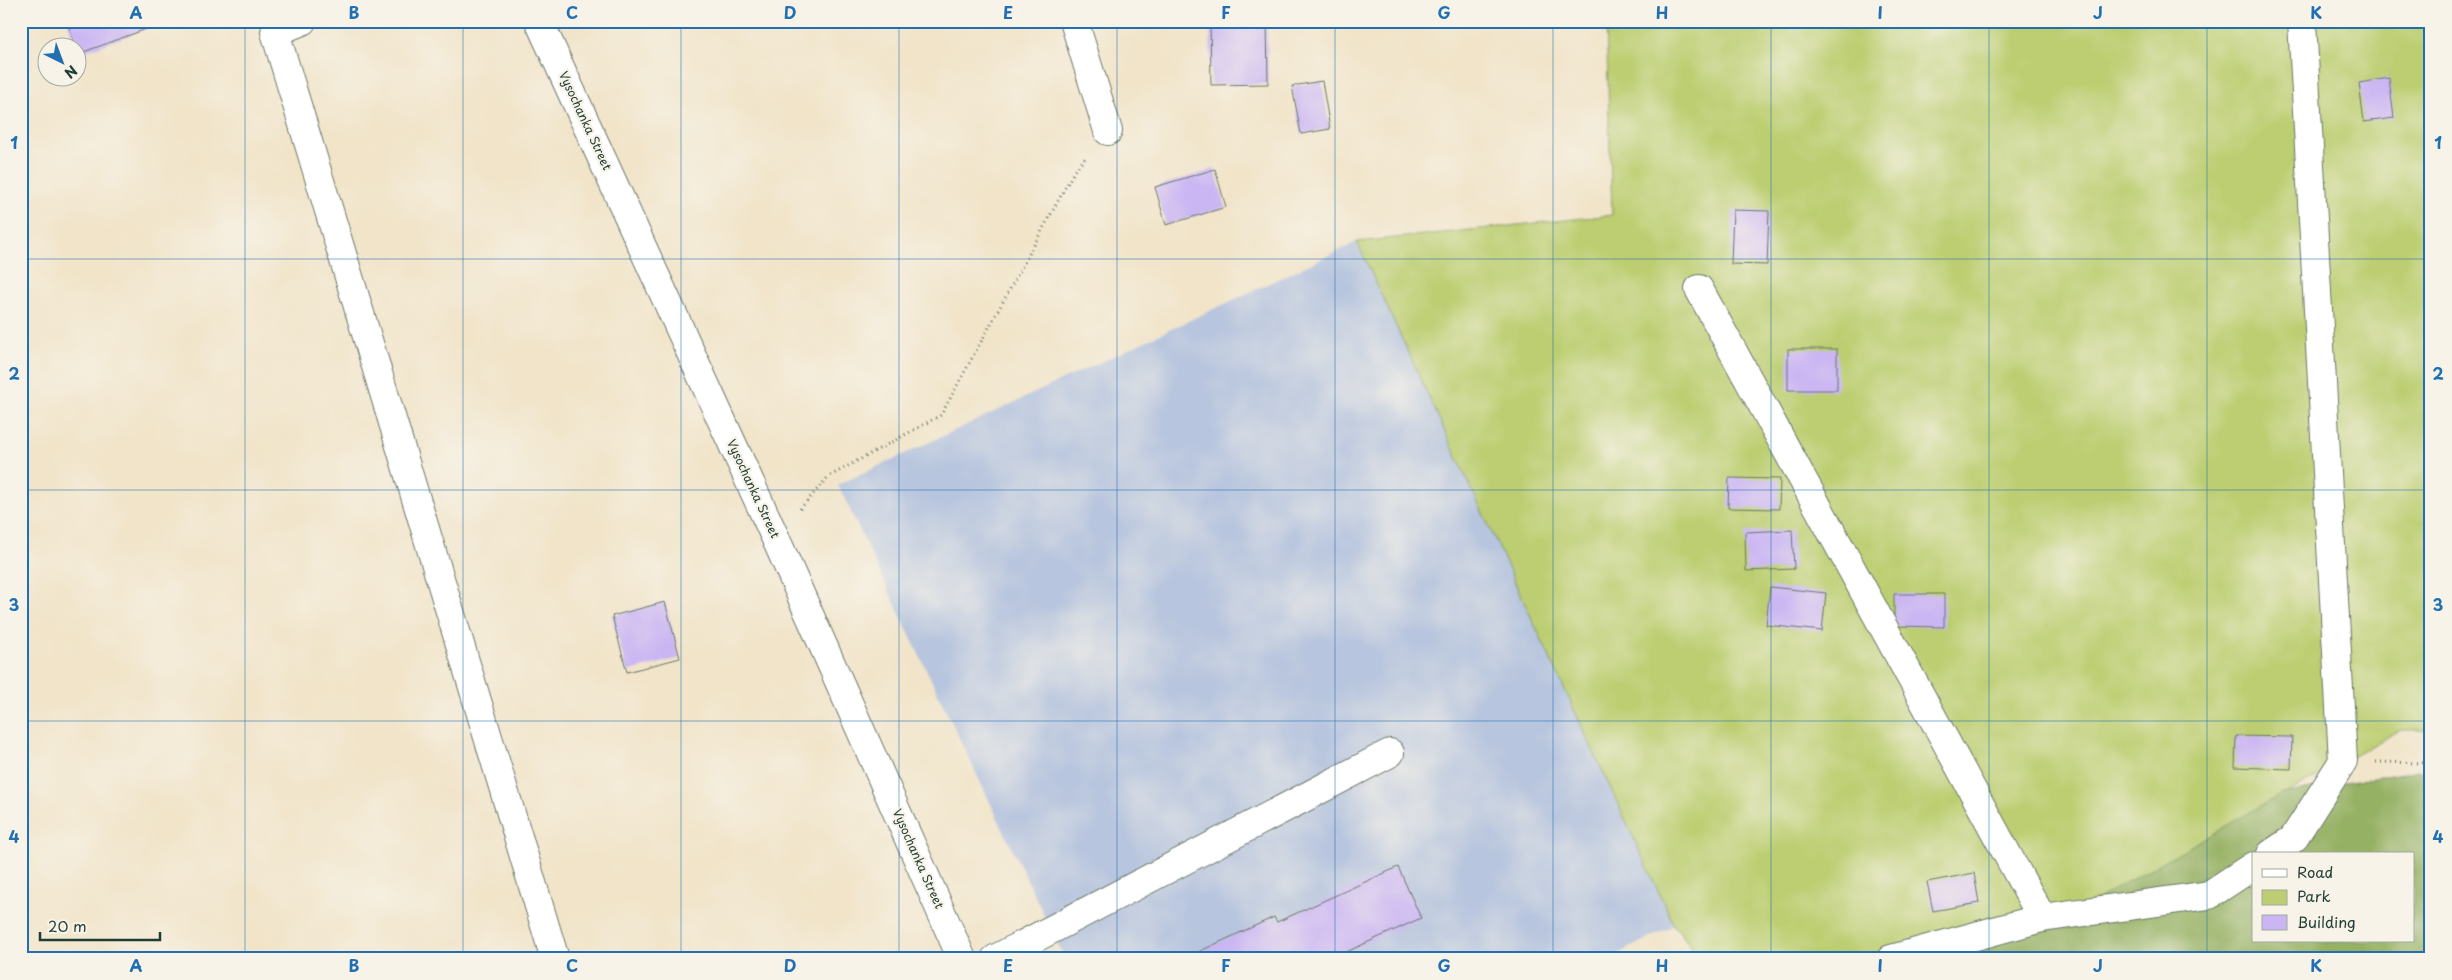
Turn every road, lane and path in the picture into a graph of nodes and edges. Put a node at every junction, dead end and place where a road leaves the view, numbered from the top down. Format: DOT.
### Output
graph roads {
  1 [pos="302,21"];
  2 [pos="539,21"];
  3 [pos="1074,21"];
  4 [pos="2302,21"];
  5 [pos="1108,131"];
  6 [pos="1699,289"];
  7 [pos="775,537"];
  8 [pos="1390,753"];
  9 [pos="2343,761"];
  10 [pos="2431,763"];
  11 [pos="2275,852"];
  12 [pos="2252,867"];
  13 [pos="2042,918"];
  14 [pos="556,959"];
  15 [pos="962,959"];
  16 [pos="995,959"];
  17 [pos="1891,959"];
  1 -- 14 [label="street"];
  2 -- 7 [label="street, Vysochanka Street"];
  3 -- 5 [label="street"];
  4 -- 9 [label="street"];
  5 -- 7 [label="path"];
  6 -- 13 [label="street"];
  7 -- 15 [label="street, Vysochanka Street"];
  8 -- 16 [label="street"];
  9 -- 10 [label="path"];
  9 -- 11 [label="street"];
  12 -- 13 [label="street"];
  13 -- 17 [label="street"];
}
